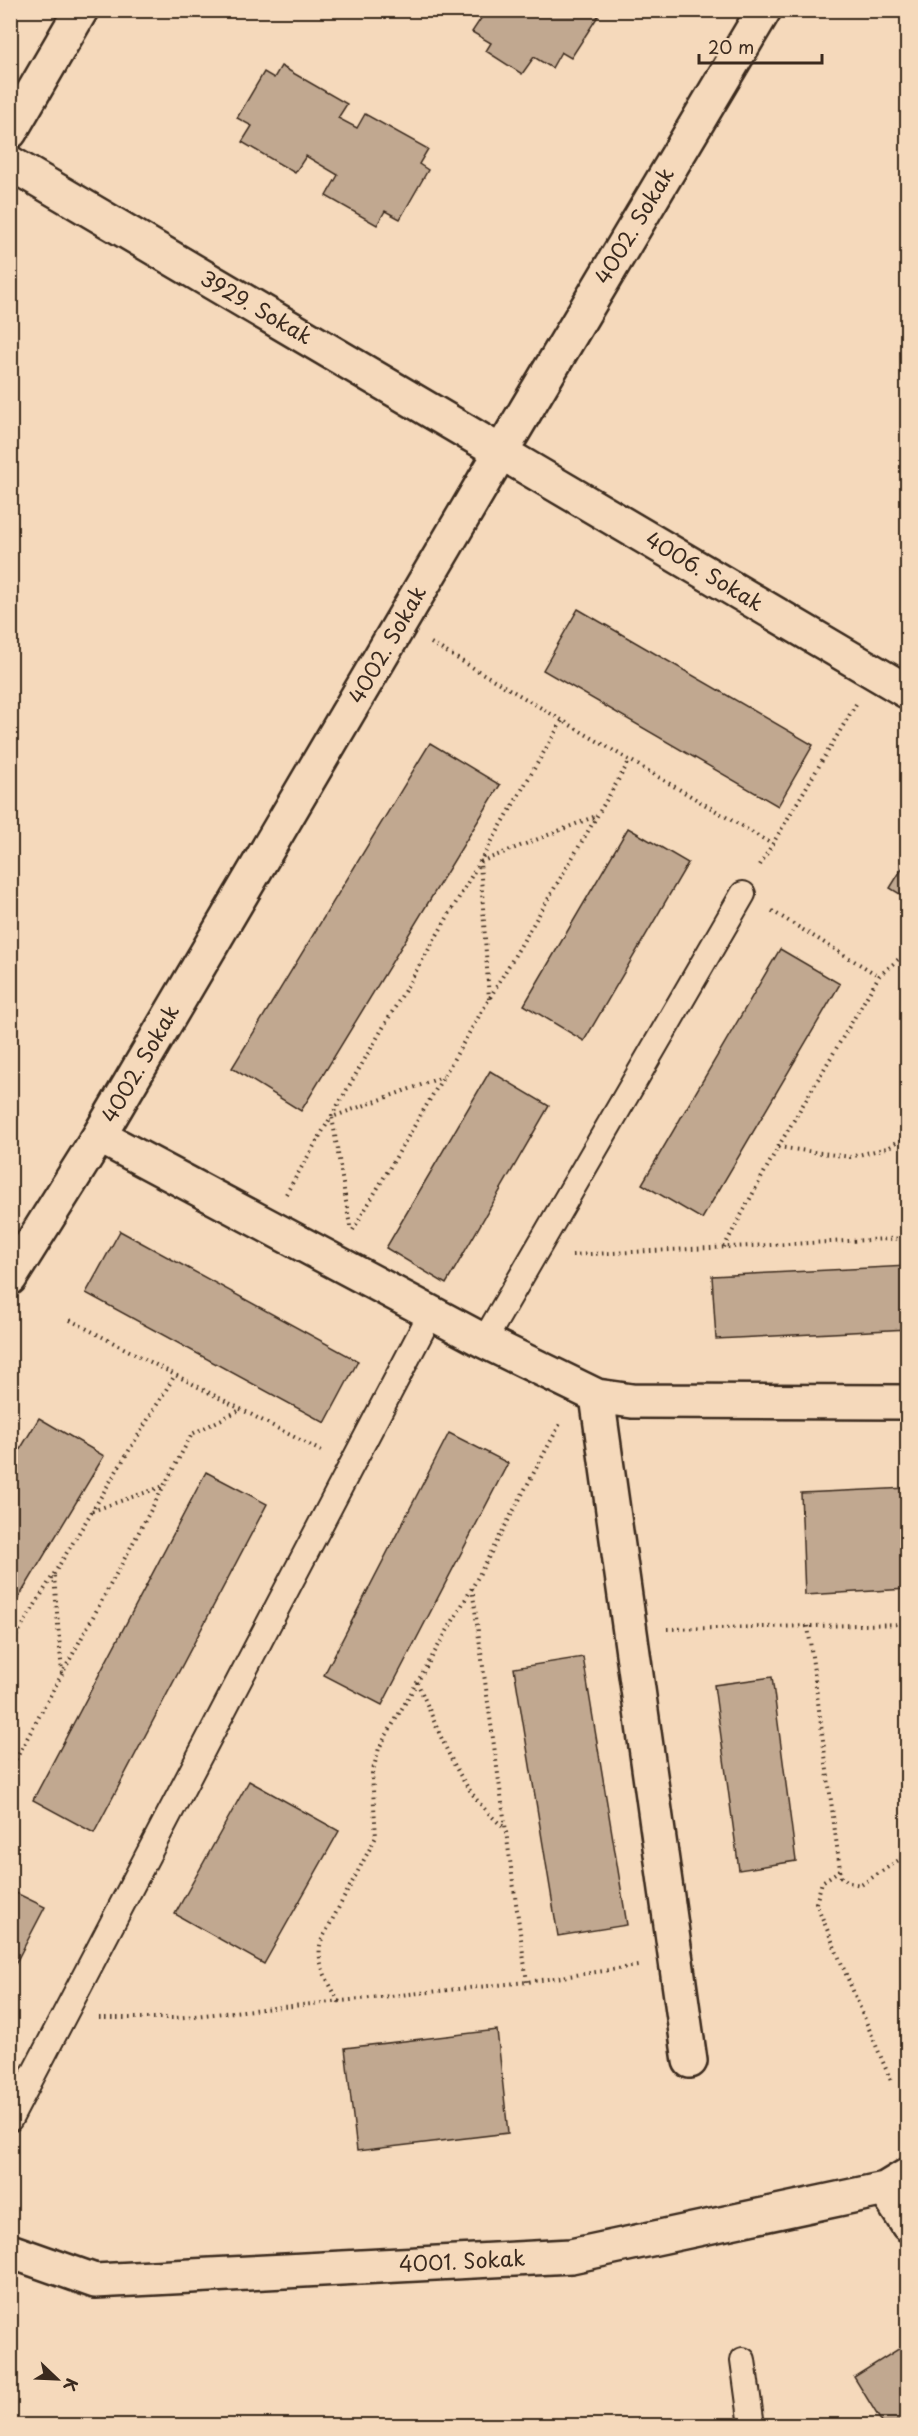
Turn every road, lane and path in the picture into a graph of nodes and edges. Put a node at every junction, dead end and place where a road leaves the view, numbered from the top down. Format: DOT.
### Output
graph roads {
  1 [pos="81,10"];
  2 [pos="764,10"];
  3 [pos="10,132"];
  4 [pos="10,163"];
  5 [pos="501,452"];
  6 [pos="399,625"];
  7 [pos="875,673"];
  8 [pos="908,692"];
  9 [pos="562,721"];
  10 [pos="630,760"];
  11 [pos="597,815"];
  12 [pos="480,861"];
  13 [pos="743,894"];
  14 [pos="908,951"];
  15 [pos="879,976"];
  16 [pos="489,1000"];
  17 [pos="444,1077"];
  18 [pos="332,1117"];
  19 [pos="908,1135"];
  20 [pos="99,1136"];
  21 [pos="778,1147"];
  22 [pos="268,1226"];
  23 [pos="908,1238"];
  24 [pos="723,1247"];
  25 [pos="532,1257"];
  26 [pos="10,1278"];
  27 [pos="431,1313"];
  28 [pos="70,1320"];
  29 [pos="484,1341"];
  30 [pos="175,1375"];
  31 [pos="589,1392"];
  32 [pos="908,1401"];
  33 [pos="242,1409"];
  34 [pos="351,1466"];
  35 [pos="164,1486"];
  36 [pos="92,1511"];
  37 [pos="54,1575"];
  38 [pos="472,1588"];
  39 [pos="908,1624"];
  40 [pos="808,1626"];
  41 [pos="630,1629"];
  42 [pos="10,1646"];
  43 [pos="62,1675"];
  44 [pos="417,1682"];
  45 [pos="10,1770"];
  46 [pos="506,1828"];
  47 [pos="908,1854"];
  48 [pos="841,1870"];
  49 [pos="676,1961"];
  50 [pos="527,1982"];
  51 [pos="339,2002"];
  52 [pos="63,2018"];
  53 [pos="690,2061"];
  54 [pos="891,2080"];
  55 [pos="10,2119"];
  56 [pos="896,2182"];
  57 [pos="908,2225"];
  58 [pos="10,2251"];
  59 [pos="743,2360"];
  60 [pos="752,2426"];
  1 -- 3 [label="street"];
  2 -- 5 [label="street, 4002. Sokak"];
  4 -- 5 [label="street, 3929. Sokak"];
  5 -- 6 [label="street, 4002. Sokak"];
  5 -- 7 [label="street, 4006. Sokak"];
  6 -- 9 [label="path"];
  6 -- 20 [label="street, 4002. Sokak"];
  7 -- 8 [label="street, 4006. Sokak"];
  7 -- 10 [label="path"];
  9 -- 10 [label="path"];
  9 -- 12 [label="path"];
  10 -- 11 [label="path"];
  11 -- 12 [label="path"];
  11 -- 16 [label="path"];
  12 -- 16 [label="path"];
  12 -- 18 [label="path"];
  13 -- 15 [label="path"];
  13 -- 25 [label="lane"];
  14 -- 15 [label="path"];
  15 -- 21 [label="path"];
  16 -- 17 [label="path"];
  17 -- 18 [label="path"];
  17 -- 18 [label="path"];
  18 -- 22 [label="path"];
  19 -- 21 [label="path"];
  20 -- 22 [label="street"];
  20 -- 26 [label="street, 4002. Sokak"];
  21 -- 24 [label="path"];
  22 -- 27 [label="street"];
  23 -- 24 [label="path"];
  24 -- 25 [label="path"];
  25 -- 29 [label="lane"];
  27 -- 29 [label="street"];
  27 -- 34 [label="lane"];
  28 -- 30 [label="path"];
  29 -- 31 [label="street"];
  30 -- 33 [label="path"];
  30 -- 36 [label="path"];
  31 -- 32 [label="street"];
  31 -- 38 [label="path"];
  31 -- 41 [label="street"];
  33 -- 34 [label="path"];
  33 -- 35 [label="path"];
  34 -- 52 [label="lane"];
  35 -- 36 [label="path"];
  35 -- 43 [label="path"];
  36 -- 37 [label="path"];
  37 -- 42 [label="path"];
  37 -- 43 [label="path"];
  38 -- 44 [label="path"];
  38 -- 46 [label="path"];
  39 -- 40 [label="path"];
  40 -- 41 [label="path"];
  40 -- 48 [label="path"];
  41 -- 49 [label="street"];
  43 -- 45 [label="path"];
  44 -- 46 [label="path"];
  44 -- 51 [label="path"];
  46 -- 50 [label="path"];
  47 -- 48 [label="path"];
  48 -- 54 [label="path"];
  49 -- 50 [label="path"];
  49 -- 53 [label="street"];
  50 -- 51 [label="path"];
  51 -- 52 [label="path"];
  52 -- 55 [label="lane"];
  56 -- 57 [label="street"];
  56 -- 58 [label="street, 4001. Sokak"];
  59 -- 60 [label="lane"];
}
